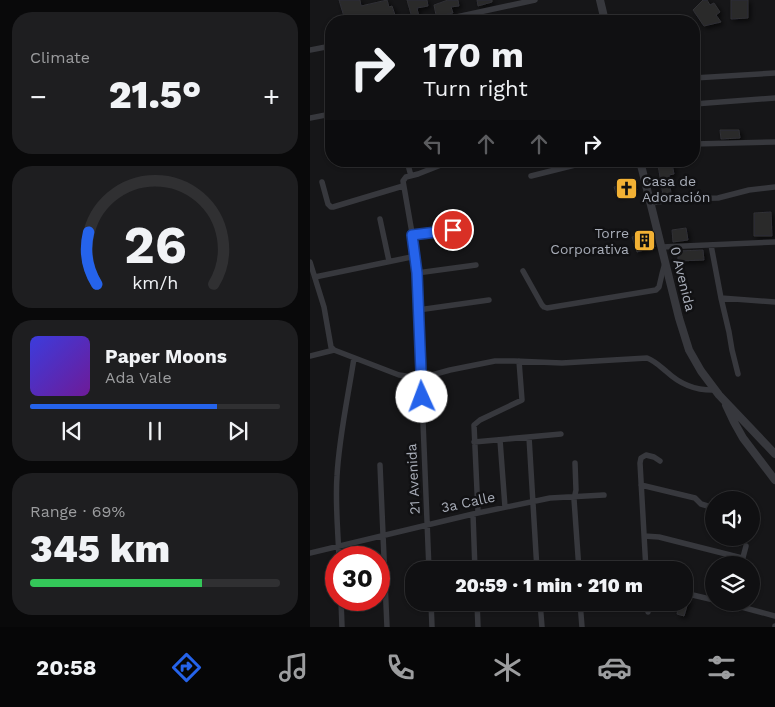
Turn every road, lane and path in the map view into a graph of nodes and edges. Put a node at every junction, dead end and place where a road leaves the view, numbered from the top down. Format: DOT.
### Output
graph roads {
  1 [pos="535,0"];
  2 [pos="600,0"];
  3 [pos="466,15"];
  4 [pos="604,15"];
  5 [pos="325,47"];
  6 [pos="310,50"];
  7 [pos="775,73"];
  8 [pos="700,78"];
  9 [pos="775,98"];
  10 [pos="700,104"];
  11 [pos="325,115"];
  12 [pos="310,118"];
  13 [pos="775,142"];
  14 [pos="700,144"];
  15 [pos="409,167"];
  16 [pos="434,167"];
  17 [pos="567,167"];
  18 [pos="642,167"];
  19 [pos="411,176"];
  20 [pos="531,176"];
  21 [pos="322,182"];
  22 [pos="403,182"];
  23 [pos="775,187"];
  24 [pos="651,203"];
  25 [pos="380,219"];
  26 [pos="453,230"];
  27 [pos="412,235"];
  28 [pos="775,242"];
  29 [pos="711,245"];
  30 [pos="662,248"];
  31 [pos="416,256"];
  32 [pos="389,261"];
  33 [pos="310,262"];
  34 [pos="665,263"];
  35 [pos="476,265"];
  36 [pos="523,271"];
  37 [pos="417,273"];
  38 [pos="315,277"];
  39 [pos="721,298"];
  40 [pos="489,300"];
  41 [pos="775,302"];
  42 [pos="418,310"];
  43 [pos="334,350"];
  44 [pos="310,356"];
  45 [pos="354,358"];
  46 [pos="519,361"];
  47 [pos="738,374"];
  48 [pos="421,378"];
  49 [pos="718,393"];
  50 [pos="561,434"];
  51 [pos="529,437"];
  52 [pos="500,440"];
  53 [pos="474,442"];
  54 [pos="775,454"];
  55 [pos="660,461"];
  56 [pos="575,463"];
  57 [pos="380,465"];
  58 [pos="775,480"];
  59 [pos="641,485"];
  60 [pos="604,495"];
  61 [pos="575,498"];
  62 [pos="533,502"];
  63 [pos="705,505"];
  64 [pos="505,507"];
  65 [pos="475,513"];
  66 [pos="427,524"];
  67 [pos="384,535"];
  68 [pos="644,536"];
  69 [pos="338,545"];
  70 [pos="746,546"];
  71 [pos="310,552"];
  72 [pos="734,556"];
  73 [pos="743,556"];
  74 [pos="429,561"];
  75 [pos="476,561"];
  76 [pos="536,561"];
  77 [pos="578,561"];
  78 [pos="645,561"];
  79 [pos="341,611"];
  80 [pos="431,611"];
  81 [pos="477,611"];
  82 [pos="541,611"];
  83 [pos="581,611"];
  84 [pos="758,611"];
  85 [pos="775,616"];
  86 [pos="342,627"];
  87 [pos="387,627"];
  88 [pos="432,627"];
  89 [pos="478,627"];
  90 [pos="542,627"];
  91 [pos="582,627"];
  1 -- 3 [label="street"];
  2 -- 4 [label="street"];
  5 -- 6 [label="street"];
  7 -- 8 [label="street"];
  9 -- 10 [label="street"];
  11 -- 12 [label="street"];
  13 -- 14 [label="street"];
  15 -- 19 [label="street"];
  16 -- 19 [label="street"];
  17 -- 20 [label="street"];
  18 -- 24 [label="street, 0 Avenida"];
  19 -- 22 [label="street"];
  21 -- 22 [label="street"];
  22 -- 27 [label="street, 21 Avenida"];
  23 -- 24 [label="street"];
  24 -- 30 [label="street, 0 Avenida"];
  25 -- 32 [label="street"];
  26 -- 27 [label="street"];
  27 -- 31 [label="street, 21 Avenida"];
  28 -- 29 [label="street"];
  29 -- 30 [label="street"];
  29 -- 39 [label="street"];
  30 -- 34 [label="street, 0 Avenida"];
  31 -- 32 [label="street"];
  31 -- 37 [label="street, 21 Avenida"];
  32 -- 38 [label="street"];
  33 -- 38 [label="street"];
  34 -- 36 [label="street"];
  34 -- 49 [label="street, 0 Avenida"];
  35 -- 37 [label="street"];
  37 -- 42 [label="street, 21 Avenida"];
  38 -- 43 [label="street"];
  39 -- 41 [label="street"];
  39 -- 47 [label="street"];
  40 -- 42 [label="street"];
  42 -- 48 [label="street, 21 Avenida"];
  43 -- 44 [label="street"];
  43 -- 45 [label="street"];
  45 -- 48 [label="street"];
  45 -- 69 [label="street"];
  46 -- 48 [label="street"];
  46 -- 49 [label="street"];
  46 -- 53 [label="street"];
  48 -- 66 [label="street, 21 Avenida"];
  49 -- 54 [label="street, 0 Avenida"];
  49 -- 58 [label="street, 0 Avenida"];
  50 -- 51 [label="street"];
  51 -- 52 [label="street"];
  51 -- 62 [label="street"];
  52 -- 53 [label="street"];
  52 -- 64 [label="street"];
  53 -- 65 [label="street"];
  55 -- 59 [label="street"];
  56 -- 61 [label="street"];
  57 -- 67 [label="street"];
  59 -- 63 [label="street"];
  59 -- 68 [label="street"];
  60 -- 61 [label="street, 3a Calle"];
  61 -- 62 [label="street, 3a Calle"];
  61 -- 77 [label="street"];
  62 -- 64 [label="street, 3a Calle"];
  62 -- 76 [label="street"];
  64 -- 65 [label="street, 3a Calle"];
  65 -- 66 [label="street, 3a Calle"];
  65 -- 75 [label="street"];
  66 -- 67 [label="street, 3a Calle"];
  66 -- 74 [label="street, 21 Avenida"];
  67 -- 69 [label="street, 3a Calle"];
  67 -- 87 [label="street"];
  68 -- 72 [label="street"];
  68 -- 78 [label="street"];
  69 -- 71 [label="street, 3a Calle"];
  70 -- 73 [label="street"];
  79 -- 86 [label="street"];
  80 -- 88 [label="street"];
  81 -- 89 [label="street"];
  82 -- 90 [label="street"];
  83 -- 91 [label="street"];
  84 -- 85 [label="street"];
}
